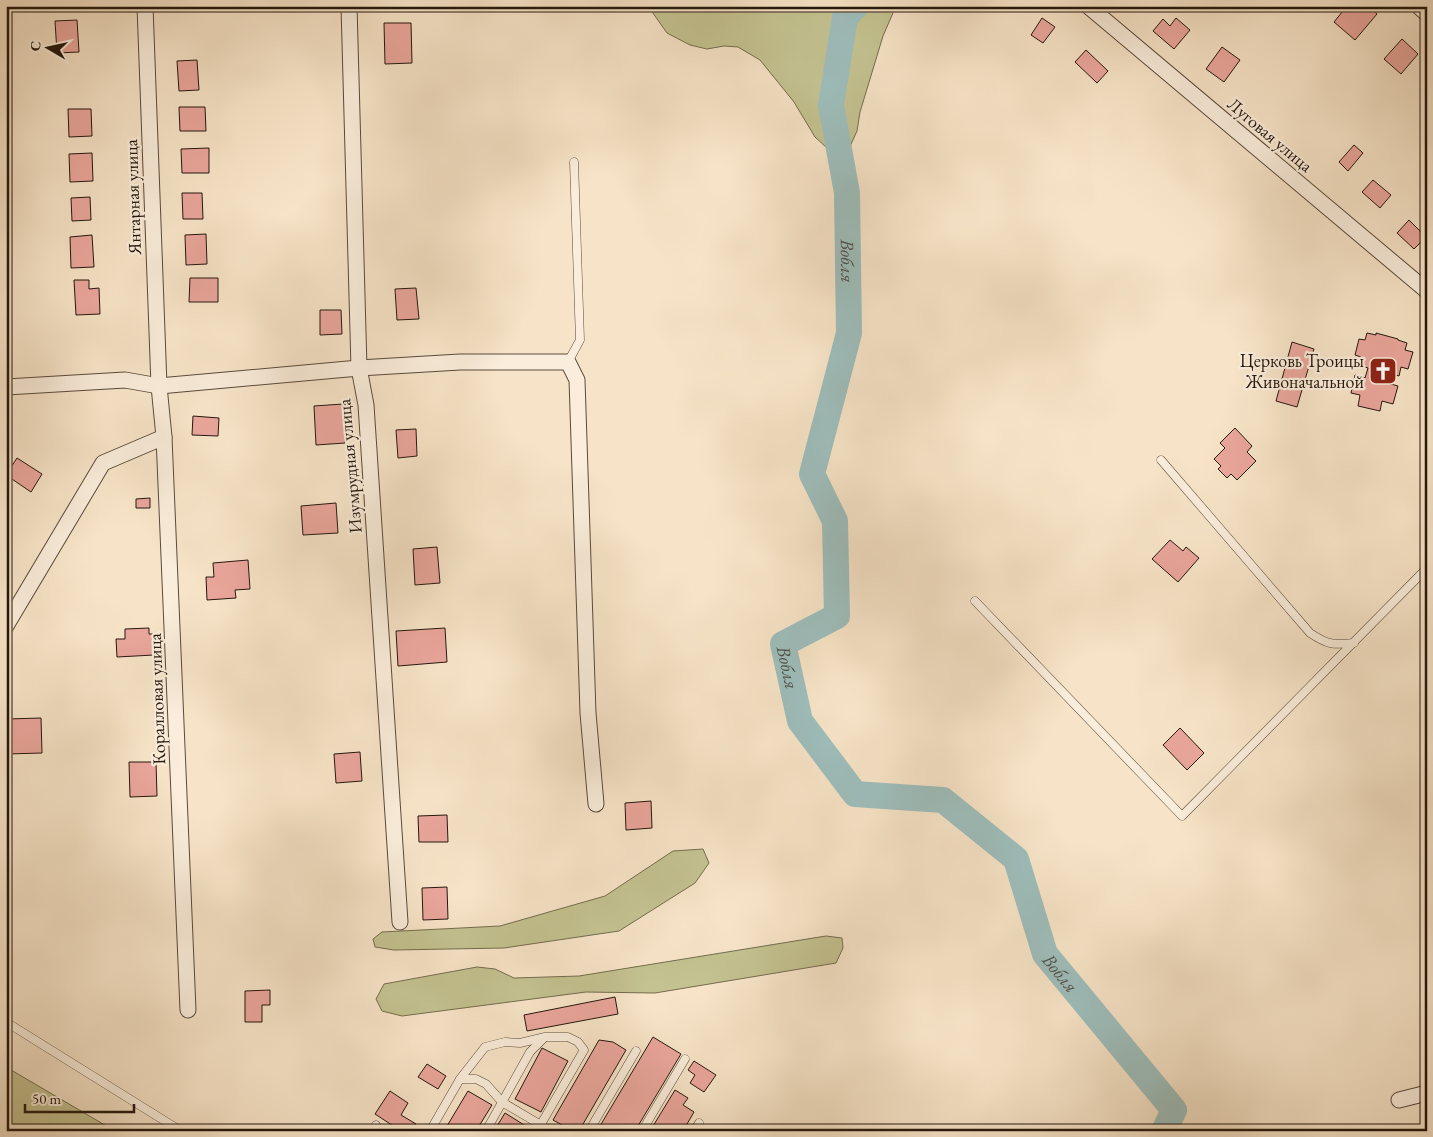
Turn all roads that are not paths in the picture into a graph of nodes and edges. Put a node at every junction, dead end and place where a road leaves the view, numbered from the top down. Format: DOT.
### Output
graph roads {
  1 [pos="145,6"];
  2 [pos="349,6"];
  3 [pos="1088,6"];
  4 [pos="1418,6"];
  5 [pos="1427,14"];
  6 [pos="574,162"];
  7 [pos="1427,292"];
  8 [pos="568,362"];
  9 [pos="359,368"];
  10 [pos="159,386"];
  11 [pos="6,387"];
  12 [pos="164,437"];
  13 [pos="1161,460"];
  14 [pos="1427,568"];
  15 [pos="975,601"];
  16 [pos="6,626"];
  17 [pos="1354,643"];
  18 [pos="596,804"];
  19 [pos="400,922"];
  20 [pos="188,1010"];
  21 [pos="6,1022"];
  22 [pos="545,1037"];
  23 [pos="636,1052"];
  24 [pos="685,1059"];
  25 [pos="460,1079"];
  26 [pos="1427,1093"];
  27 [pos="1399,1100"];
  28 [pos="502,1102"];
  29 [pos="699,1123"];
  30 [pos="539,1128"];
  31 [pos="181,1131"];
  32 [pos="430,1131"];
  33 [pos="486,1131"];
  34 [pos="551,1131"];
  35 [pos="589,1131"];
  36 [pos="642,1131"];
  37 [pos="694,1131"];
  1 -- 10 [label="street, Янтарная улица"];
  2 -- 9 [label="street, Изумрудная улица"];
  3 -- 7 [label="street, Луговая улица"];
  4 -- 5 [label="street"];
  6 -- 8 [label="lane"];
  8 -- 9 [label="street"];
  8 -- 18 [label="street"];
  9 -- 10 [label="street"];
  9 -- 19 [label="street, Изумрудная улица"];
  10 -- 11 [label="street"];
  10 -- 12 [label="street, Коралловая улица"];
  12 -- 16 [label="street"];
  12 -- 20 [label="street, Коралловая улица"];
  13 -- 17 [label="lane"];
  14 -- 17 [label="lane"];
  15 -- 17 [label="lane"];
  21 -- 31 [label="lane"];
  22 -- 25 [label="lane"];
  22 -- 28 [label="lane"];
  22 -- 30 [label="lane"];
  23 -- 35 [label="lane"];
  24 -- 36 [label="lane"];
  25 -- 28 [label="lane"];
  25 -- 32 [label="lane"];
  26 -- 27 [label="street"];
  28 -- 30 [label="lane"];
  28 -- 33 [label="lane"];
  29 -- 37 [label="lane"];
  30 -- 34 [label="lane"];
}
